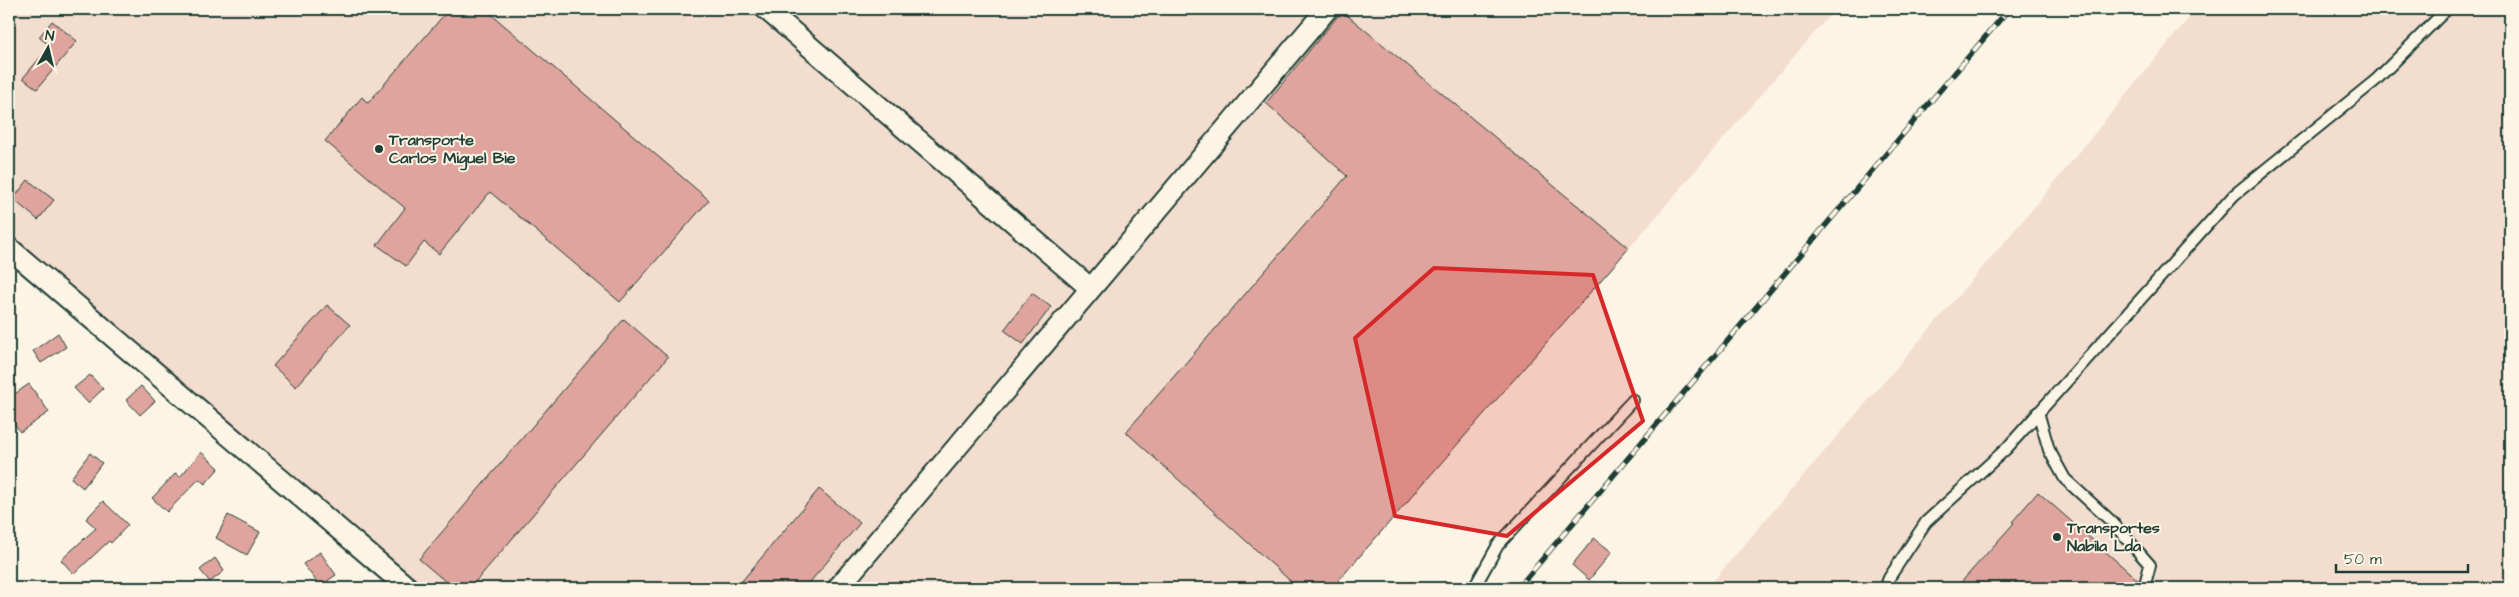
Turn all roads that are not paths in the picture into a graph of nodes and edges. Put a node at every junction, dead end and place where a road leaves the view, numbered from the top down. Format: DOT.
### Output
graph roads {
  1 [pos="766,9"];
  2 [pos="1327,9"];
  3 [pos="2447,9"];
  4 [pos="9,248"];
  5 [pos="1090,288"];
  6 [pos="1634,400"];
  7 [pos="2038,412"];
  8 [pos="408,588"];
  9 [pos="838,588"];
  10 [pos="1474,588"];
  11 [pos="1885,588"];
  12 [pos="2144,588"];
  1 -- 5 [label="street"];
  2 -- 5 [label="street"];
  3 -- 7 [label="lane"];
  4 -- 8 [label="street"];
  5 -- 9 [label="street"];
  6 -- 10 [label="lane"];
  7 -- 11 [label="lane"];
  7 -- 12 [label="lane"];
}
